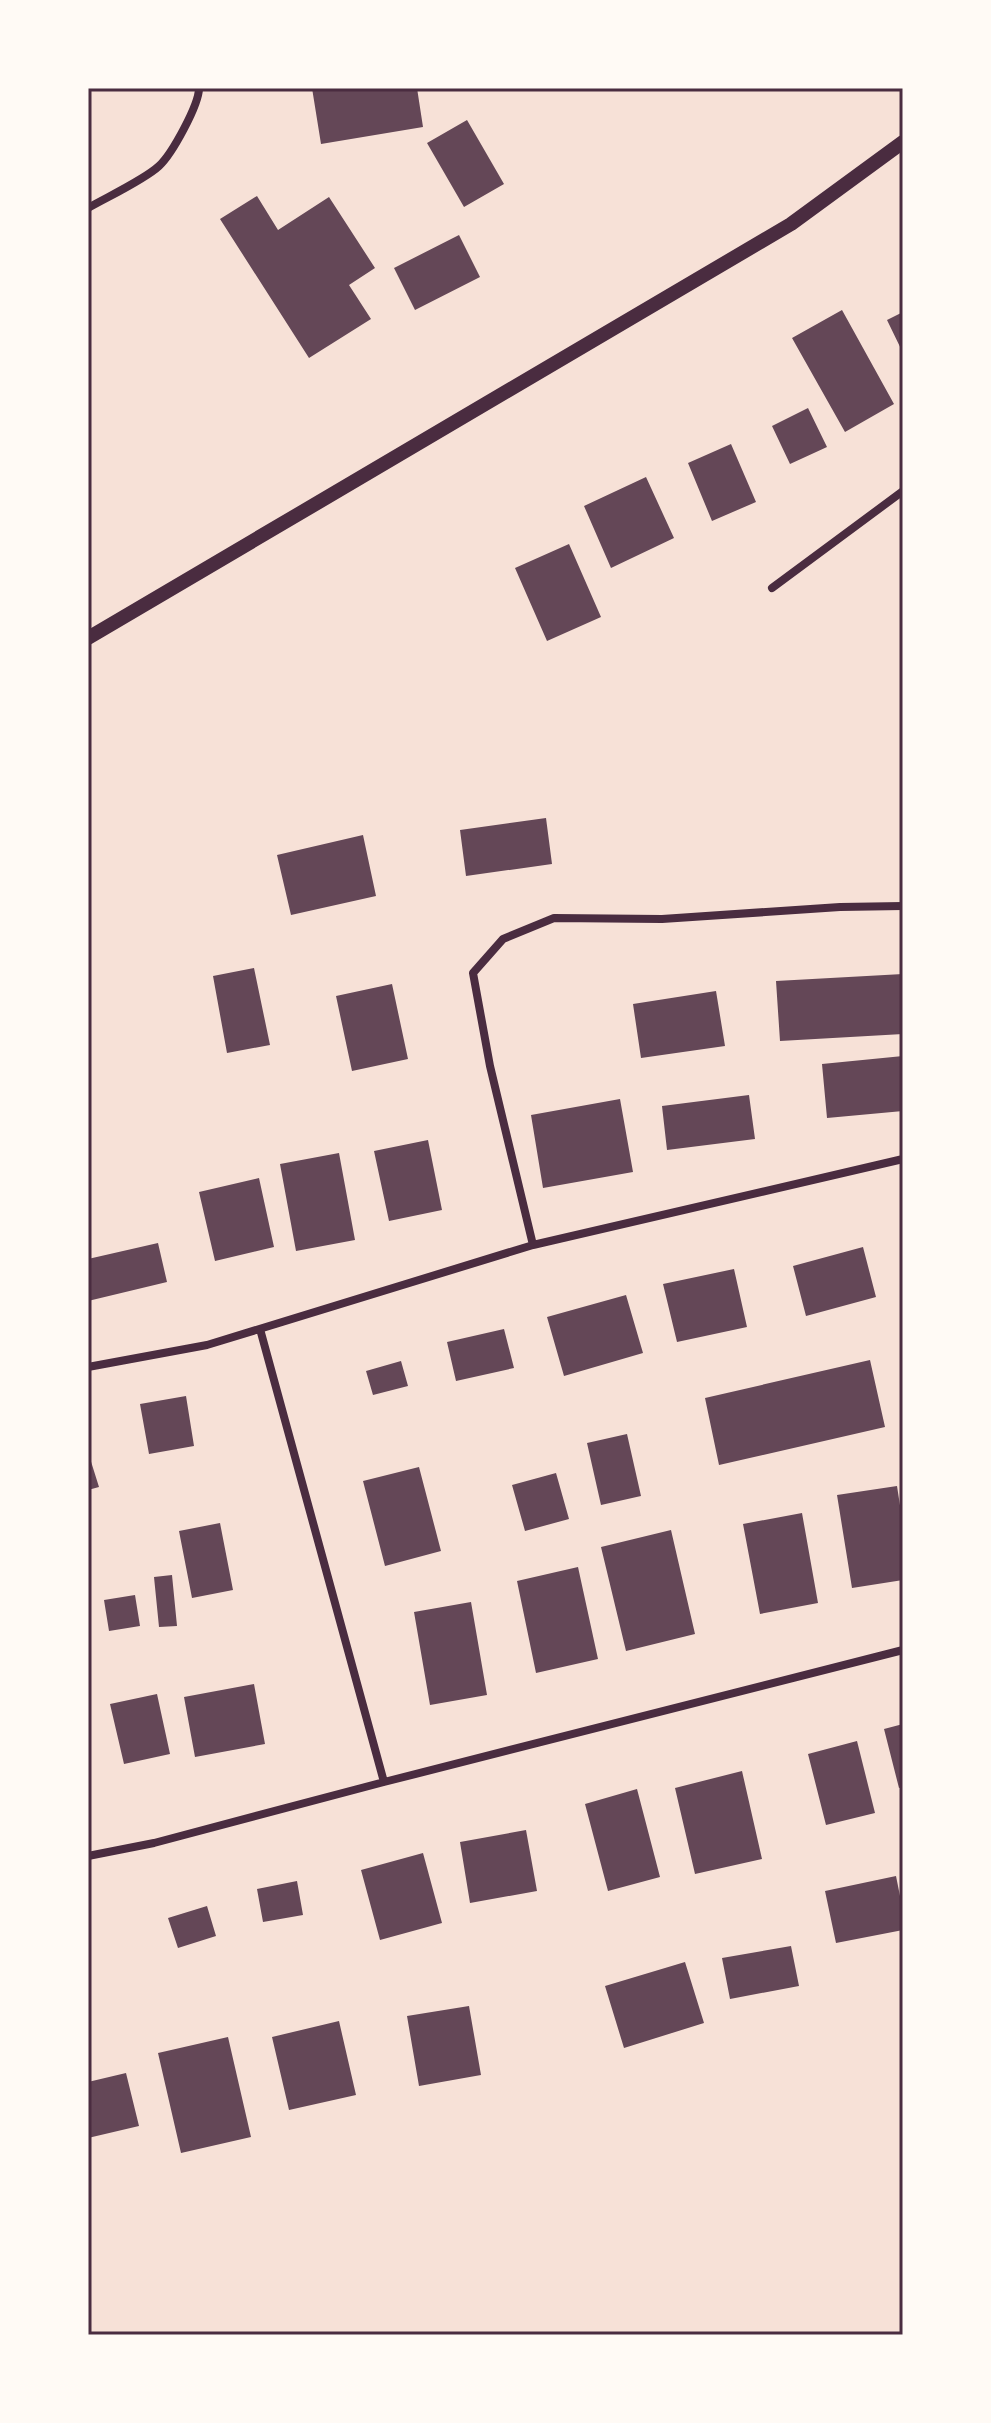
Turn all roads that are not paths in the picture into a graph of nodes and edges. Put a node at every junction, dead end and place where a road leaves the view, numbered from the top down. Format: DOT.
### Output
graph roads {
  1 [pos="199,88"];
  2 [pos="903,142"];
  3 [pos="88,208"];
  4 [pos="903,491"];
  5 [pos="772,588"];
  6 [pos="88,638"];
  7 [pos="903,906"];
  8 [pos="903,1159"];
  9 [pos="533,1245"];
  10 [pos="260,1329"];
  11 [pos="88,1367"];
  12 [pos="903,1650"];
  13 [pos="384,1782"];
  14 [pos="88,1856"];
  1 -- 3 [label="street"];
  2 -- 6 [label="street"];
  4 -- 5 [label="street"];
  7 -- 9 [label="street"];
  8 -- 9 [label="street"];
  9 -- 10 [label="street"];
  10 -- 11 [label="street"];
  10 -- 13 [label="street"];
  12 -- 13 [label="street"];
  13 -- 14 [label="street"];
}
